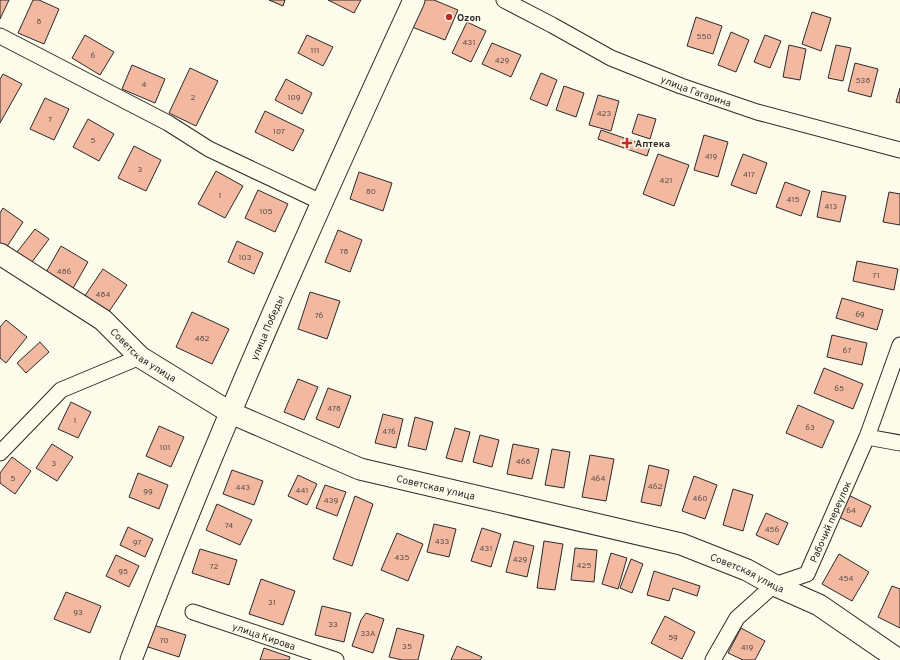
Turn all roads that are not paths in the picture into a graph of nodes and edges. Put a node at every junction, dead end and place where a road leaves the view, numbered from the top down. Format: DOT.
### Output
graph roads {
  1 [pos="414,0"];
  2 [pos="504,0"];
  3 [pos="0,36"];
  4 [pos="900,150"];
  5 [pos="321,202"];
  6 [pos="0,254"];
  7 [pos="900,345"];
  8 [pos="140,357"];
  9 [pos="231,413"];
  10 [pos="867,437"];
  11 [pos="900,443"];
  12 [pos="0,453"];
  13 [pos="774,585"];
  14 [pos="193,612"];
  15 [pos="132,660"];
  16 [pos="336,660"];
  17 [pos="713,660"];
  18 [pos="899,660"];
  1 -- 5 [label="street, улица Победы"];
  2 -- 4 [label="street, улица Гагарина"];
  3 -- 5 [label="street"];
  5 -- 9 [label="street, улица Победы"];
  6 -- 8 [label="street, Советская улица"];
  7 -- 10 [label="street, Рабочий переулок"];
  8 -- 9 [label="street, Советская улица"];
  8 -- 12 [label="street"];
  9 -- 13 [label="street, Советская улица"];
  9 -- 15 [label="street, улица Победы"];
  10 -- 11 [label="street"];
  10 -- 13 [label="street, Рабочий переулок"];
  13 -- 17 [label="street, Рабочий переулок"];
  13 -- 18 [label="street, Советская улица"];
  14 -- 16 [label="street, улица Кирова"];
}
